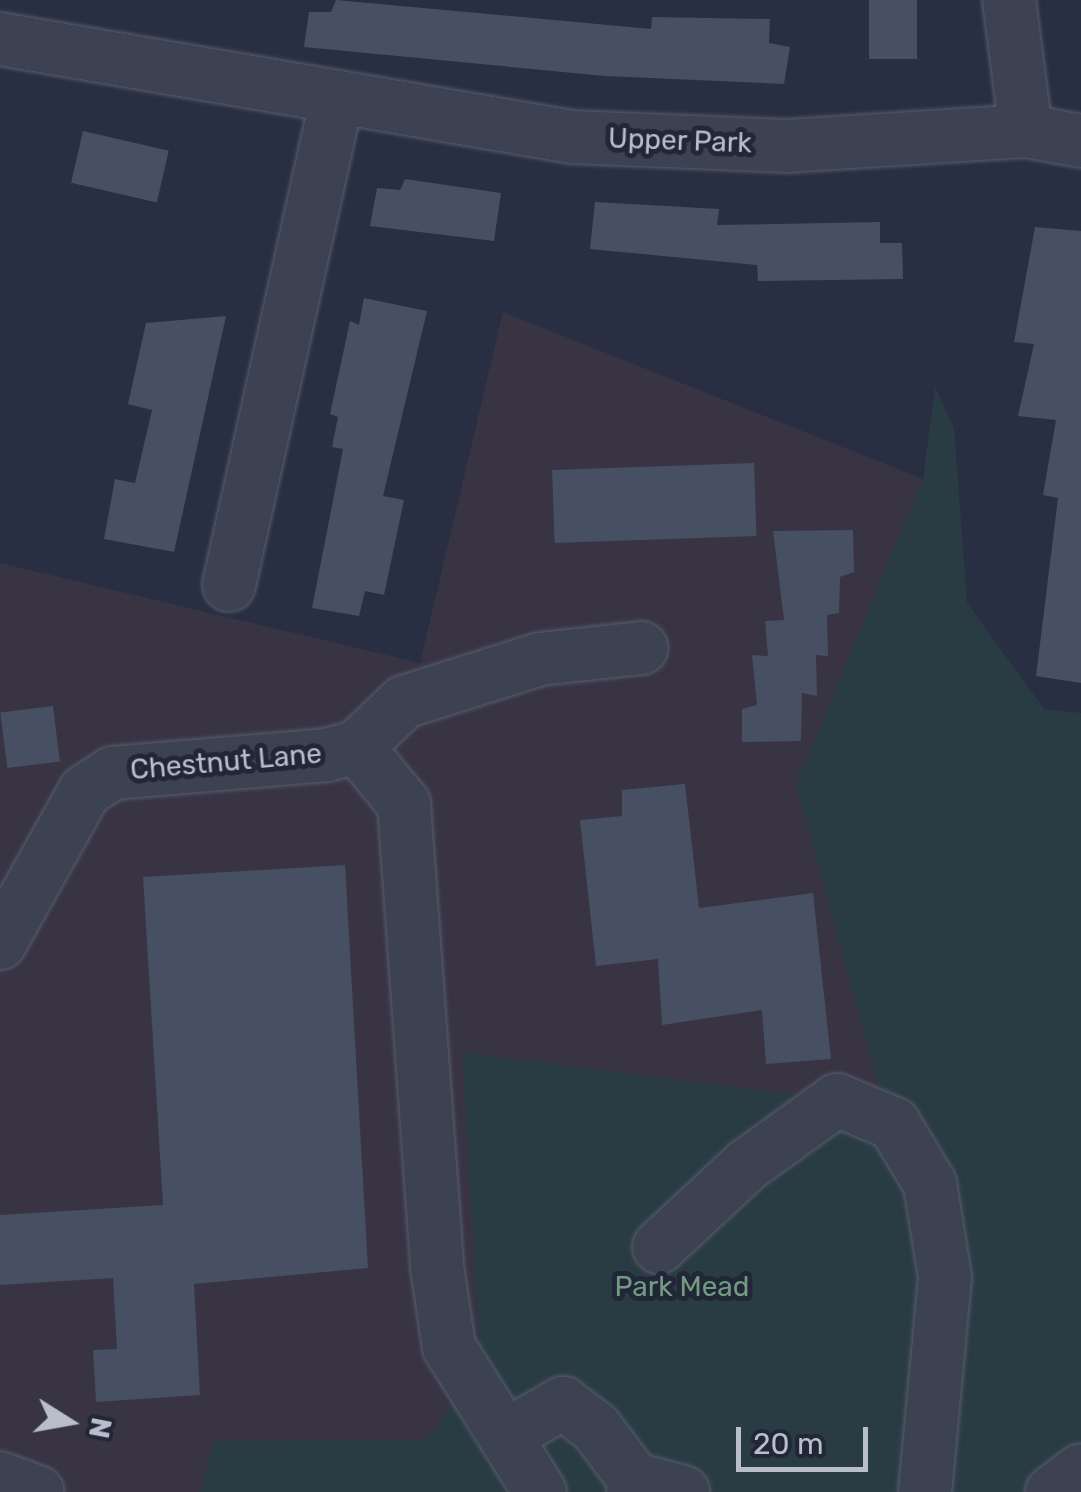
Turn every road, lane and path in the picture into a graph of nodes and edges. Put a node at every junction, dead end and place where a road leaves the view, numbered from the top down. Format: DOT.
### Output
graph roads {
  1 [pos="1009,0"];
  2 [pos="0,39"];
  3 [pos="336,102"];
  4 [pos="1026,130"];
  5 [pos="1081,141"];
  6 [pos="229,585"];
  7 [pos="641,648"];
  8 [pos="357,747"];
  9 [pos="0,943"];
  10 [pos="659,1247"];
  11 [pos="505,1436"];
  12 [pos="1081,1470"];
  13 [pos="0,1478"];
  14 [pos="633,1485"];
  15 [pos="38,1492"];
  16 [pos="540,1492"];
  17 [pos="683,1492"];
  18 [pos="926,1492"];
  19 [pos="1052,1492"];
  1 -- 4 [label="street"];
  2 -- 3 [label="street, Upper Park"];
  3 -- 4 [label="street, Upper Park"];
  3 -- 6 [label="street"];
  4 -- 5 [label="street, Upper Park"];
  7 -- 8 [label="street, Chestnut Lane"];
  8 -- 9 [label="street, Chestnut Lane"];
  8 -- 11 [label="street"];
  10 -- 18 [label="street"];
  11 -- 14 [label="street"];
  11 -- 16 [label="street"];
  12 -- 19 [label="street"];
  13 -- 15 [label="street"];
  14 -- 17 [label="street"];
}
